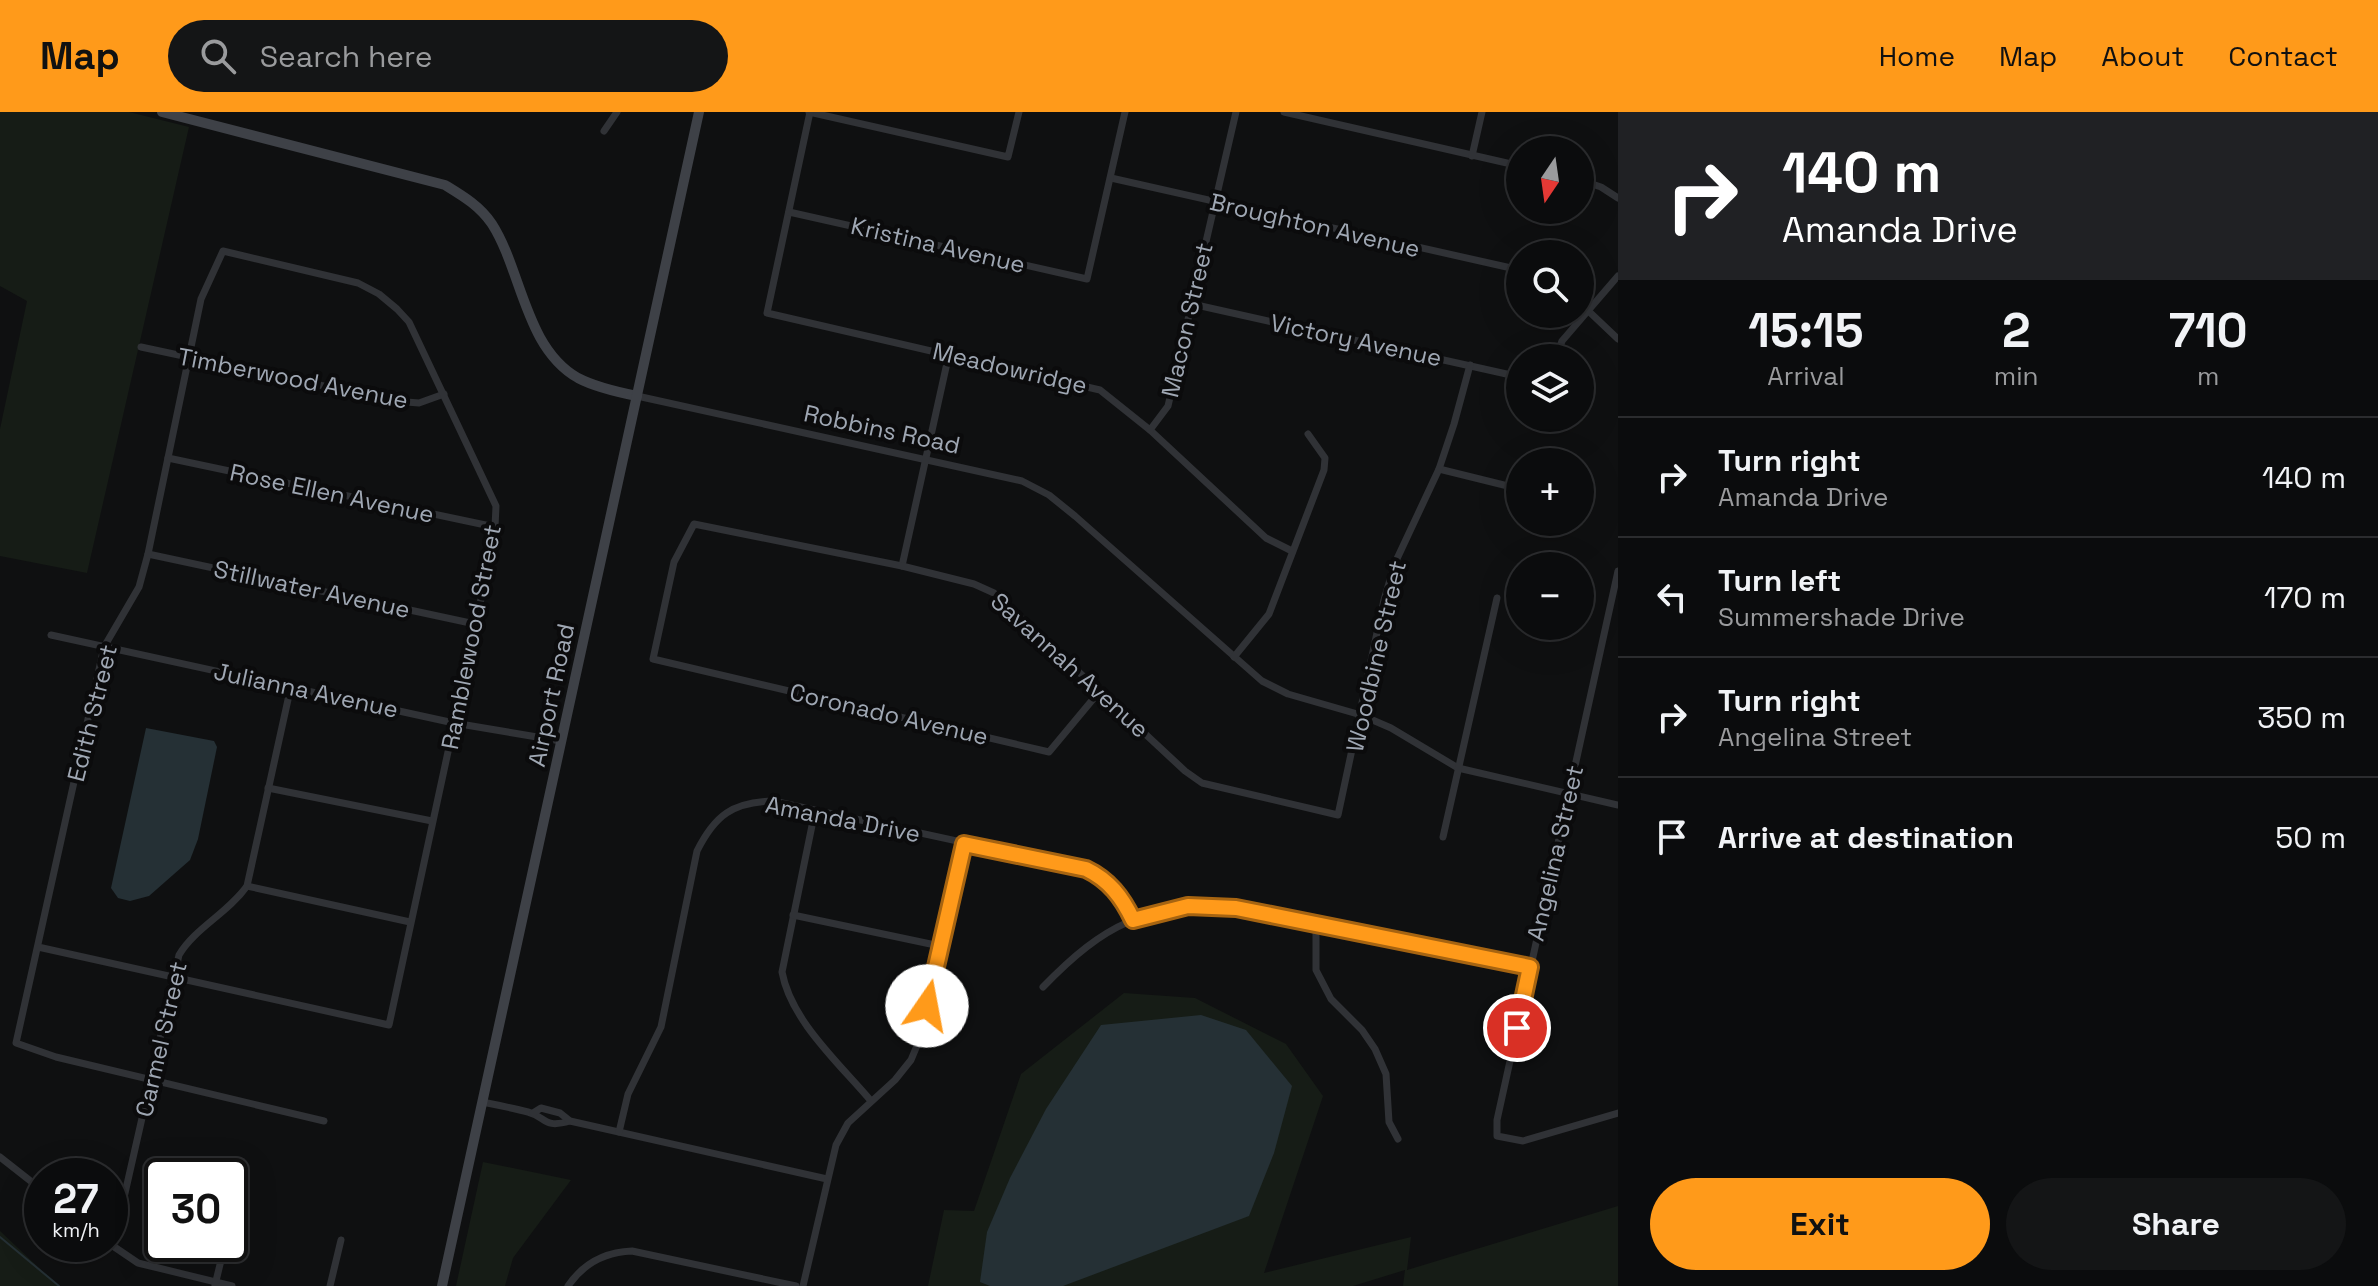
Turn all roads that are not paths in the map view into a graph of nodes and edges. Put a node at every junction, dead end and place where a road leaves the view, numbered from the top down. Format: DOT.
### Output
graph roads {
  1 [pos="162,112"];
  2 [pos="617,112"];
  3 [pos="699,112"];
  4 [pos="809,112"];
  5 [pos="1019,112"];
  6 [pos="1125,112"];
  7 [pos="1236,112"];
  8 [pos="1284,112"];
  9 [pos="1482,112"];
  10 [pos="1309,115"];
  11 [pos="1320,116"];
  12 [pos="604,131"];
  13 [pos="1472,156"];
  14 [pos="1506,163"];
  15 [pos="1111,178"];
  16 [pos="1594,185"];
  17 [pos="1618,198"];
  18 [pos="1215,202"];
  19 [pos="789,212"];
  20 [pos="223,251"];
  21 [pos="1506,267"];
  22 [pos="1618,276"];
  23 [pos="1594,303"];
  24 [pos="1192,304"];
  25 [pos="1594,316"];
  26 [pos="1573,328"];
  27 [pos="1618,339"];
  28 [pos="1561,344"];
  29 [pos="141,347"];
  30 [pos="949,354"];
  31 [pos="188,358"];
  32 [pos="1470,365"];
  33 [pos="1506,374"];
  34 [pos="444,394"];
  35 [pos="637,396"];
  36 [pos="1150,430"];
  37 [pos="1308,434"];
  38 [pos="168,458"];
  39 [pos="928,459"];
  40 [pos="1439,469"];
  41 [pos="1506,486"];
  42 [pos="495,527"];
  43 [pos="1292,551"];
  44 [pos="148,554"];
  45 [pos="902,566"];
  46 [pos="1618,571"];
  47 [pos="1497,598"];
  48 [pos="475,624"];
  49 [pos="51,635"];
  50 [pos="104,647"];
  51 [pos="1234,657"];
  52 [pos="653,659"];
  53 [pos="291,686"];
  54 [pos="1099,692"];
  55 [pos="1361,715"];
  56 [pos="454,723"];
  57 [pos="561,741"];
  58 [pos="1458,768"];
  59 [pos="268,788"];
  60 [pos="1569,794"];
  61 [pos="1618,805"];
  62 [pos="815,811"];
  63 [pos="1338,815"];
  64 [pos="432,821"];
  65 [pos="1443,837"];
  66 [pos="964,844"];
  67 [pos="247,886"];
  68 [pos="793,915"];
  69 [pos="1133,920"];
  70 [pos="410,922"];
  71 [pos="1316,926"];
  72 [pos="940,946"];
  73 [pos="38,947"];
  74 [pos="1530,967"];
  75 [pos="173,977"];
  76 [pos="1043,987"];
  77 [pos="150,1081"];
  78 [pos="871,1101"];
  79 [pos="482,1102"];
  80 [pos="1618,1111"];
  81 [pos="324,1121"];
  82 [pos="619,1132"];
  83 [pos="1398,1139"];
  84 [pos="0,1157"];
  85 [pos="24,1176"];
  86 [pos="827,1179"];
  87 [pos="128,1180"];
  88 [pos="341,1240"];
  89 [pos="128,1256"];
  90 [pos="221,1262"];
  91 [pos="216,1284"];
  92 [pos="232,1286"];
  93 [pos="330,1286"];
  94 [pos="442,1286"];
  95 [pos="568,1286"];
  96 [pos="796,1286"];
  97 [pos="803,1286"];
  1 -- 35 [label="main road, Robbins Road"];
  2 -- 12 [label="street"];
  3 -- 35 [label="main road, Airport Road"];
  4 -- 5 [label="street"];
  4 -- 19 [label="street"];
  6 -- 15 [label="street"];
  7 -- 18 [label="street, Macon Street"];
  8 -- 10 [label="street"];
  9 -- 13 [label="street"];
  10 -- 11 [label="street"];
  11 -- 13 [label="street"];
  13 -- 14 [label="street"];
  15 -- 18 [label="street, Broughton Avenue"];
  15 -- 19 [label="street, Kristina Avenue"];
  16 -- 17 [label="street"];
  18 -- 21 [label="street, Broughton Avenue"];
  18 -- 24 [label="street, Macon Street"];
  19 -- 30 [label="street, Meadowridge"];
  20 -- 31 [label="street, Edith Street"];
  20 -- 34 [label="street, Ramblewood Street"];
  22 -- 23 [label="street"];
  24 -- 32 [label="street, Victory Avenue"];
  24 -- 36 [label="street, Macon Street"];
  25 -- 27 [label="street"];
  26 -- 28 [label="street"];
  29 -- 31 [label="street, Timberwood Avenue"];
  30 -- 36 [label="street, Meadowridge"];
  30 -- 39 [label="street"];
  31 -- 34 [label="street, Timberwood Avenue"];
  31 -- 38 [label="street, Edith Street"];
  32 -- 33 [label="street, Victory Avenue"];
  32 -- 40 [label="street, Woodbine Street"];
  34 -- 42 [label="street, Ramblewood Street"];
  35 -- 39 [label="street, Robbins Road"];
  35 -- 57 [label="main road, Airport Road"];
  36 -- 43 [label="street, Meadowridge"];
  37 -- 43 [label="street"];
  38 -- 42 [label="street, Rose Ellen Avenue"];
  38 -- 44 [label="street, Edith Street"];
  39 -- 45 [label="street"];
  39 -- 51 [label="street, Robbins Road"];
  40 -- 41 [label="street"];
  40 -- 55 [label="street, Woodbine Street"];
  42 -- 48 [label="street, Ramblewood Street"];
  43 -- 51 [label="street"];
  44 -- 48 [label="street, Stillwater Avenue"];
  44 -- 50 [label="street, Edith Street"];
  45 -- 52 [label="street, Savannah Avenue"];
  45 -- 54 [label="street, Savannah Avenue"];
  46 -- 60 [label="street, Angelina Street"];
  47 -- 58 [label="street"];
  48 -- 56 [label="street, Ramblewood Street"];
  49 -- 50 [label="street, Julianna Avenue"];
  50 -- 53 [label="street, Julianna Avenue"];
  50 -- 73 [label="street, Edith Street"];
  51 -- 55 [label="street, Robbins Road"];
  52 -- 54 [label="street, Coronado Avenue"];
  53 -- 56 [label="street, Julianna Avenue"];
  53 -- 59 [label="street"];
  54 -- 63 [label="street, Savannah Avenue"];
  55 -- 58 [label="street, Robbins Road"];
  55 -- 63 [label="street, Woodbine Street"];
  56 -- 57 [label="street, Julianna Avenue"];
  56 -- 64 [label="street, Ramblewood Street"];
  57 -- 79 [label="main road, Airport Road"];
  58 -- 60 [label="street, Robbins Road"];
  58 -- 65 [label="street"];
  59 -- 64 [label="street"];
  59 -- 67 [label="street"];
  60 -- 61 [label="street, Robbins Road"];
  60 -- 74 [label="street, Angelina Street"];
  62 -- 66 [label="street, Amanda Drive"];
  62 -- 68 [label="street"];
  62 -- 82 [label="street, Amanda Drive"];
  64 -- 70 [label="street, Ramblewood Street"];
  66 -- 69 [label="street, Amanda Drive"];
  66 -- 72 [label="street"];
  67 -- 70 [label="street"];
  67 -- 75 [label="street, Carmel Street"];
  68 -- 72 [label="street"];
  68 -- 78 [label="street"];
  69 -- 71 [label="street"];
  69 -- 76 [label="street"];
  70 -- 75 [label="street, Ramblewood Street"];
  71 -- 74 [label="street"];
  71 -- 83 [label="street"];
  72 -- 78 [label="street"];
  73 -- 75 [label="street"];
  73 -- 77 [label="street, Edith Street"];
  74 -- 80 [label="street, Angelina Street"];
  75 -- 77 [label="street, Carmel Street"];
  77 -- 81 [label="street"];
  77 -- 87 [label="street, Carmel Street"];
  78 -- 86 [label="street"];
  79 -- 82 [label="street"];
  79 -- 94 [label="main road, Airport Road"];
  82 -- 86 [label="street"];
  84 -- 85 [label="street"];
  86 -- 97 [label="street"];
  88 -- 93 [label="street"];
  89 -- 91 [label="street"];
  90 -- 91 [label="street"];
  91 -- 92 [label="street"];
  95 -- 96 [label="street"];
}
